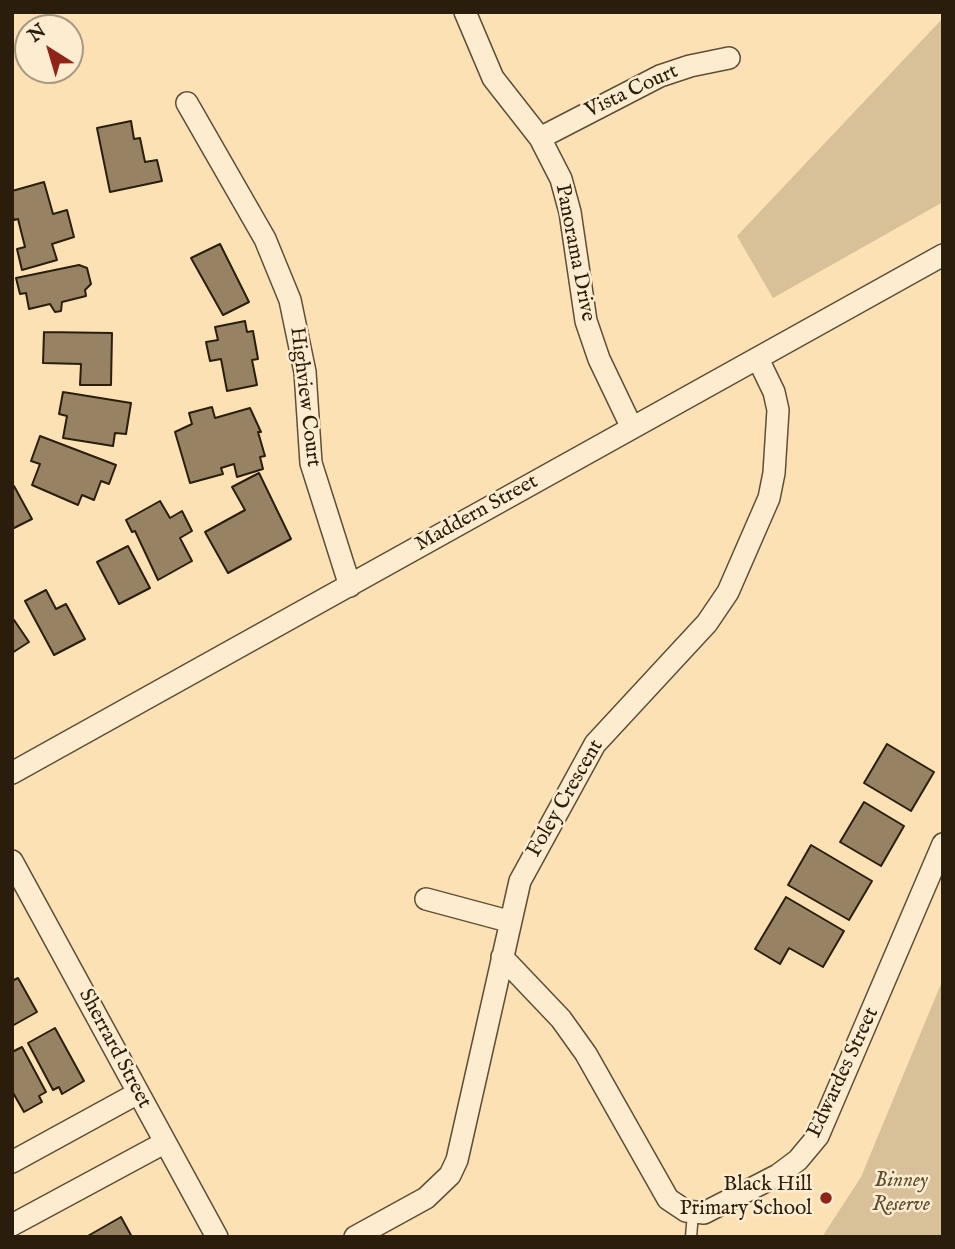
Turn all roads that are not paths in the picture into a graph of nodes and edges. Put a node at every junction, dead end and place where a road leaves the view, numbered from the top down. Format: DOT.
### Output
graph roads {
  1 [pos="465,12"];
  2 [pos="729,58"];
  3 [pos="187,103"];
  4 [pos="540,138"];
  5 [pos="943,255"];
  6 [pos="758,359"];
  7 [pos="632,428"];
  8 [pos="350,586"];
  9 [pos="12,773"];
  10 [pos="943,844"];
  11 [pos="12,861"];
  12 [pos="426,898"];
  13 [pos="508,921"];
  14 [pos="502,957"];
  15 [pos="138,1093"];
  16 [pos="164,1143"];
  17 [pos="12,1161"];
  18 [pos="693,1213"];
  19 [pos="12,1225"];
  20 [pos="217,1237"];
  21 [pos="355,1237"];
  22 [pos="691,1237"];
  1 -- 4 [label="street, Panorama Drive"];
  2 -- 4 [label="street, Vista Court"];
  3 -- 8 [label="street, Highview Court"];
  4 -- 7 [label="street, Panorama Drive"];
  5 -- 6 [label="street, Maddern Street"];
  6 -- 7 [label="street, Maddern Street"];
  6 -- 13 [label="street, Foley Crescent"];
  7 -- 8 [label="street, Maddern Street"];
  8 -- 9 [label="street, Maddern Street"];
  10 -- 18 [label="street, Edwardes Street"];
  11 -- 15 [label="street, Sherrard Street"];
  12 -- 13 [label="street"];
  13 -- 14 [label="street, Foley Crescent"];
  14 -- 18 [label="street"];
  14 -- 21 [label="street, Foley Crescent"];
  15 -- 16 [label="street, Sherrard Street"];
  15 -- 17 [label="street"];
  16 -- 19 [label="street"];
  16 -- 20 [label="street, Sherrard Street"];
  18 -- 22 [label="lane"];
}
